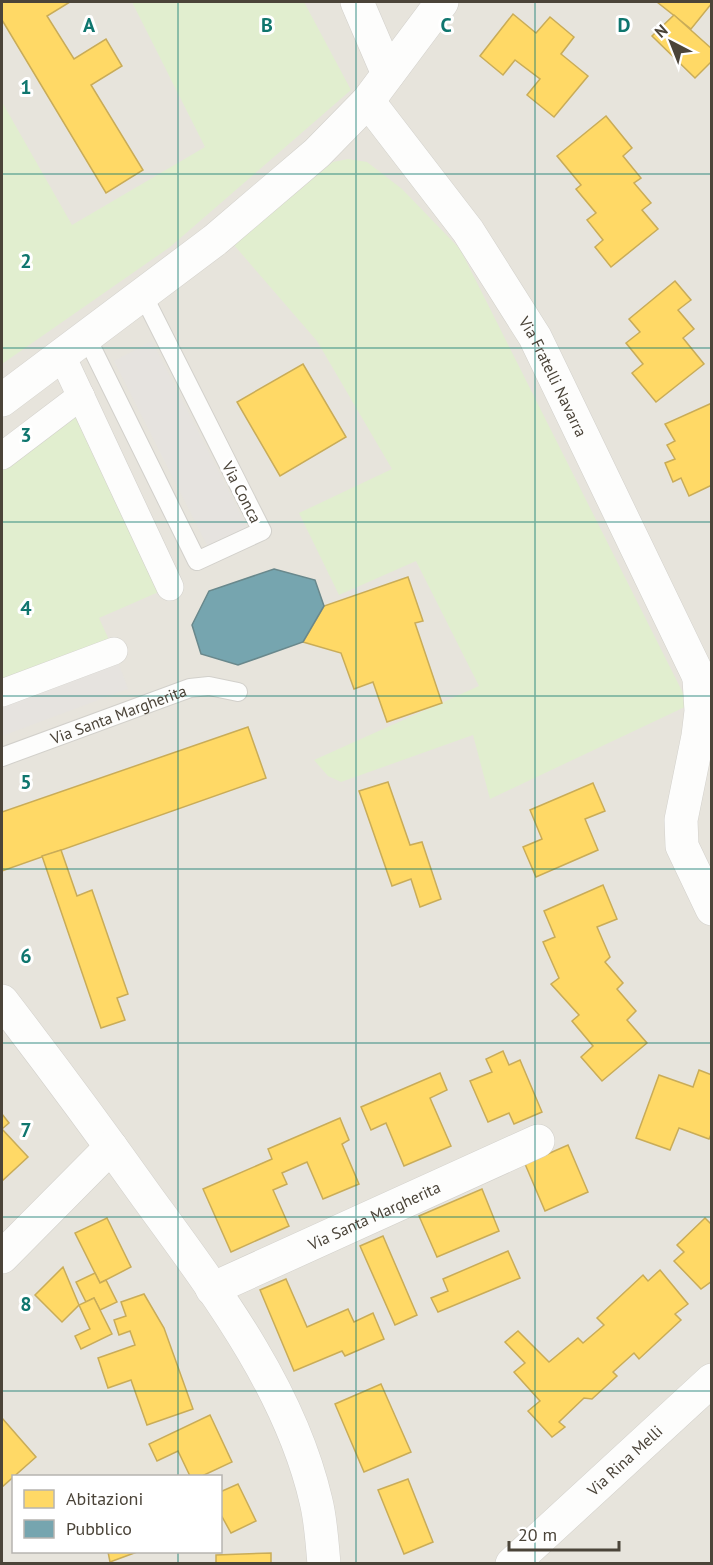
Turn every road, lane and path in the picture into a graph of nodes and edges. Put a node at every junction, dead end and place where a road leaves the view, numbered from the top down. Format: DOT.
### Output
graph roads {
  1 [pos="442,2"];
  2 [pos="357,4"];
  3 [pos="388,74"];
  4 [pos="368,101"];
  5 [pos="143,295"];
  6 [pos="75,347"];
  7 [pos="81,396"];
  8 [pos="2,400"];
  9 [pos="2,456"];
  10 [pos="170,587"];
  11 [pos="114,651"];
  12 [pos="705,691"];
  13 [pos="238,692"];
  14 [pos="2,693"];
  15 [pos="2,757"];
  16 [pos="711,909"];
  17 [pos="2,1001"];
  18 [pos="538,1141"];
  19 [pos="111,1147"];
  20 [pos="2,1257"];
  21 [pos="212,1289"];
  22 [pos="711,1380"];
  23 [pos="324,1563"];
  24 [pos="512,1563"];
  1 -- 3 [label="street"];
  2 -- 3 [label="street"];
  3 -- 4 [label="street"];
  4 -- 5 [label="street"];
  4 -- 12 [label="street, Via Fratelli Navarra"];
  5 -- 6 [label="street"];
  5 -- 6 [label="lane, Via Conca"];
  6 -- 7 [label="street"];
  6 -- 8 [label="street"];
  7 -- 9 [label="street"];
  7 -- 10 [label="street"];
  11 -- 14 [label="street"];
  12 -- 16 [label="street, Via Fratelli Navarra"];
  13 -- 15 [label="lane, Via Santa Margherita"];
  17 -- 19 [label="street"];
  18 -- 21 [label="street, Via Santa Margherita"];
  19 -- 20 [label="street"];
  19 -- 21 [label="street"];
  21 -- 23 [label="street"];
  22 -- 24 [label="street, Via Rina Melli"];
}
